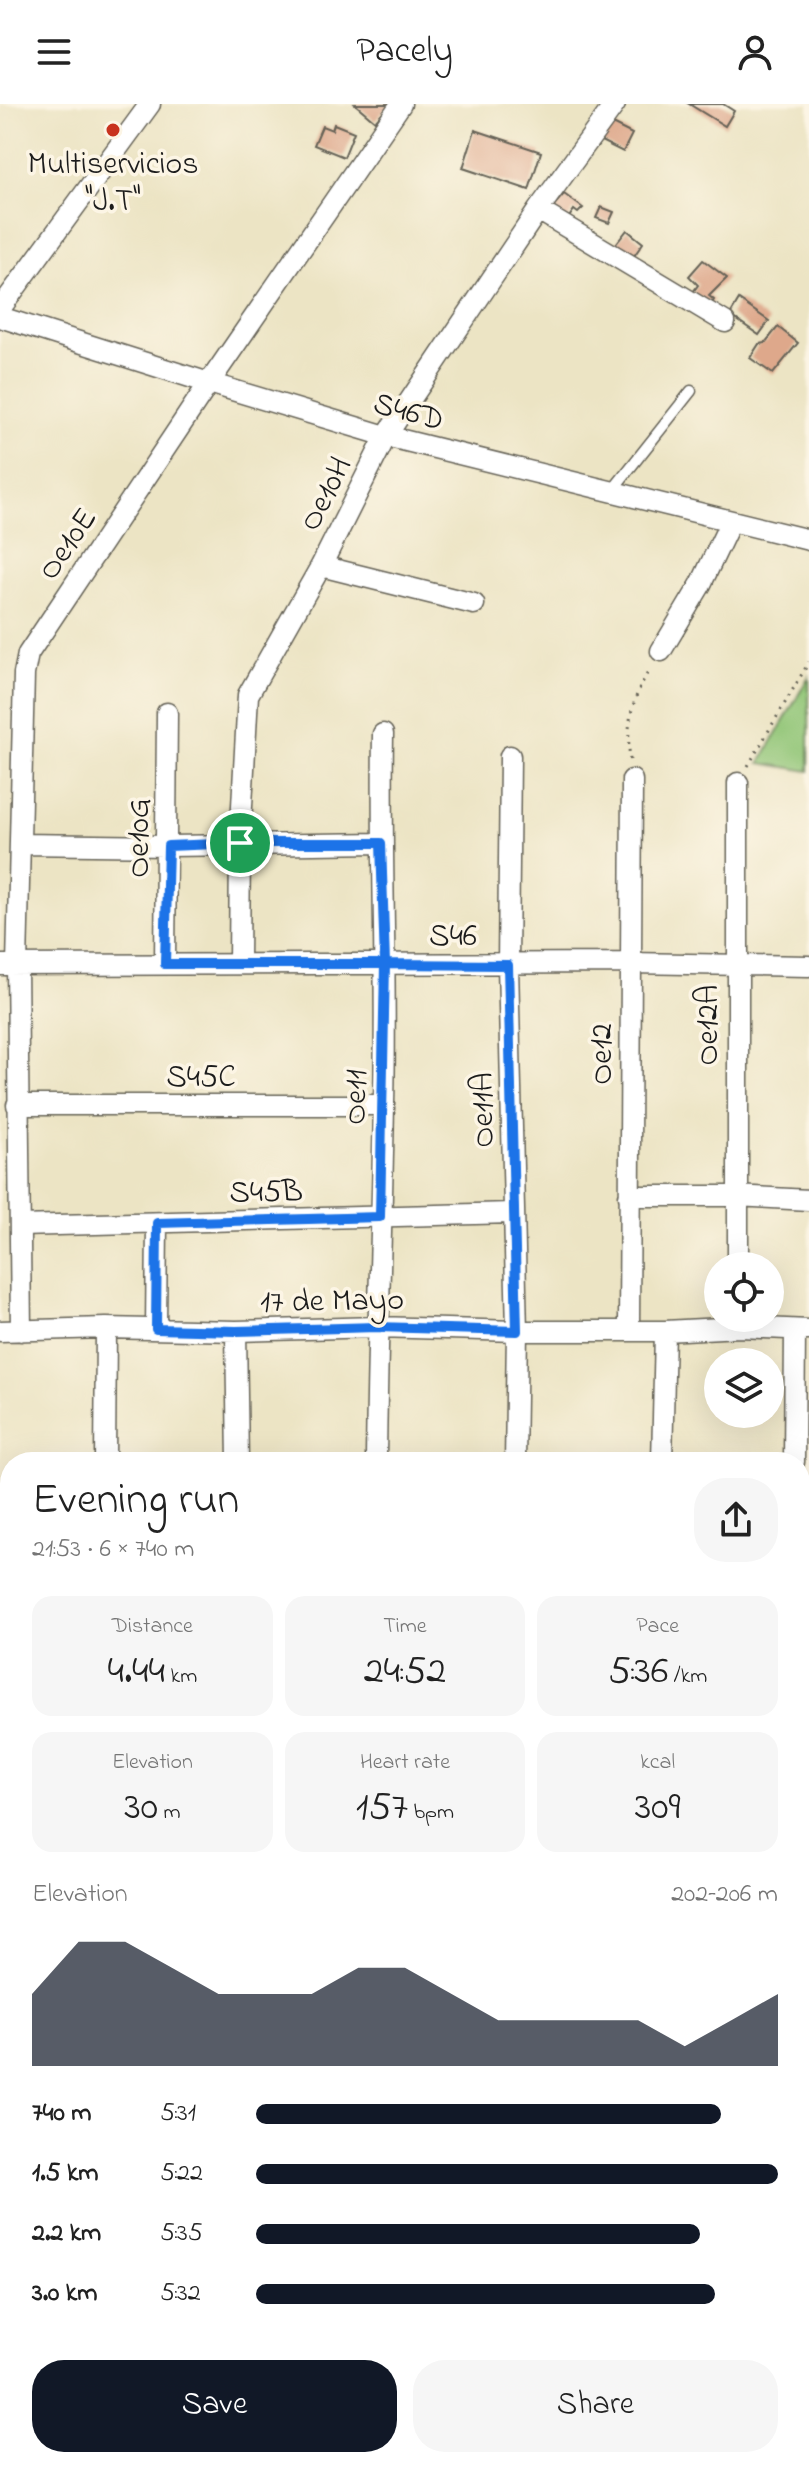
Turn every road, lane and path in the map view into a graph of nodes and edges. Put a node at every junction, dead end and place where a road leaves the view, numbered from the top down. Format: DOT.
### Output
graph roads {
  1 [pos="150,104"];
  2 [pos="401,104"];
  3 [pos="615,104"];
  4 [pos="538,210"];
  5 [pos="0,309"];
  6 [pos="0,317"];
  7 [pos="725,322"];
  8 [pos="209,383"];
  9 [pos="691,391"];
  10 [pos="386,436"];
  11 [pos="611,492"];
  12 [pos="731,521"];
  13 [pos="809,540"];
  14 [pos="321,566"];
  15 [pos="474,604"];
  16 [pos="661,651"];
  17 [pos="809,662"];
  18 [pos="167,713"];
  19 [pos="383,734"];
  20 [pos="510,756"];
  21 [pos="632,780"];
  22 [pos="738,783"];
  23 [pos="240,843"];
  24 [pos="381,843"];
  25 [pos="20,844"];
  26 [pos="168,846"];
  27 [pos="630,963"];
  28 [pos="165,964"];
  29 [pos="239,964"];
  30 [pos="385,964"];
  31 [pos="8,965"];
  32 [pos="508,965"];
  33 [pos="736,965"];
  34 [pos="809,966"];
  35 [pos="17,1105"];
  36 [pos="384,1105"];
  37 [pos="629,1196"];
  38 [pos="736,1196"];
  39 [pos="809,1200"];
  40 [pos="513,1213"];
  41 [pos="380,1217"];
  42 [pos="157,1223"];
  43 [pos="20,1226"];
  44 [pos="738,1252"];
  45 [pos="704,1326"];
  46 [pos="377,1327"];
  47 [pos="106,1328"];
  48 [pos="156,1329"];
  49 [pos="629,1329"];
  50 [pos="802,1330"];
  51 [pos="10,1331"];
  52 [pos="236,1331"];
  53 [pos="517,1331"];
  54 [pos="665,1331"];
  55 [pos="801,1412"];
  56 [pos="105,1452"];
  57 [pos="238,1452"];
  58 [pos="376,1452"];
  59 [pos="515,1452"];
  60 [pos="662,1452"];
  61 [pos="795,1452"];
  1 -- 5 [label="street"];
  2 -- 8 [label="street, Oe10E"];
  3 -- 4 [label="street, Oe10H"];
  4 -- 7 [label="street"];
  4 -- 10 [label="street, Oe10H"];
  6 -- 8 [label="street, S46D"];
  8 -- 10 [label="street, S46D"];
  8 -- 25 [label="street, Oe10E"];
  9 -- 11 [label="lane"];
  10 -- 11 [label="street, S46D"];
  10 -- 14 [label="street, Oe10H"];
  11 -- 12 [label="street, S46D"];
  12 -- 13 [label="street, S46D"];
  12 -- 16 [label="street"];
  14 -- 15 [label="street"];
  14 -- 23 [label="street, Oe10H"];
  16 -- 21 [label="path"];
  17 -- 22 [label="path"];
  18 -- 26 [label="street, Oe10G"];
  19 -- 24 [label="street, Oe11"];
  20 -- 32 [label="street, Oe11A"];
  21 -- 27 [label="street, Oe12"];
  22 -- 33 [label="street, Oe12A"];
  23 -- 24 [label="street"];
  23 -- 26 [label="street"];
  23 -- 29 [label="street, Oe10H"];
  24 -- 30 [label="street, Oe11"];
  25 -- 26 [label="street"];
  25 -- 31 [label="street, Oe10E"];
  26 -- 28 [label="street, Oe10G"];
  27 -- 32 [label="street, S46"];
  27 -- 33 [label="street, S46"];
  27 -- 37 [label="street, Oe12"];
  28 -- 29 [label="street, S46"];
  28 -- 31 [label="street, S46"];
  29 -- 30 [label="street, S46"];
  30 -- 32 [label="street, S46"];
  30 -- 36 [label="street, Oe11"];
  31 -- 35 [label="street, Oe10E"];
  32 -- 40 [label="street, Oe11A"];
  33 -- 34 [label="street, S46"];
  33 -- 38 [label="street, Oe12A"];
  35 -- 36 [label="street, S45C"];
  35 -- 43 [label="street, Oe10E"];
  36 -- 41 [label="street, Oe11"];
  37 -- 38 [label="street"];
  37 -- 49 [label="street, Oe12"];
  38 -- 39 [label="street"];
  38 -- 44 [label="street, Oe12A"];
  40 -- 41 [label="street, S45B"];
  40 -- 53 [label="street, Oe11A"];
  41 -- 42 [label="street, S45B"];
  41 -- 46 [label="street, Oe11"];
  42 -- 43 [label="street, S45B"];
  42 -- 48 [label="street"];
  43 -- 51 [label="street, Oe10E"];
  45 -- 54 [label="street, 17 de Mayo"];
  46 -- 52 [label="street, 17 de Mayo"];
  46 -- 53 [label="street, 17 de Mayo"];
  46 -- 58 [label="street, Oe11"];
  47 -- 48 [label="street, 17 de Mayo"];
  47 -- 51 [label="street, 17 de Mayo"];
  47 -- 56 [label="street"];
  48 -- 52 [label="street, 17 de Mayo"];
  49 -- 53 [label="street, 17 de Mayo"];
  49 -- 54 [label="street, 17 de Mayo"];
  50 -- 55 [label="street"];
  52 -- 57 [label="street"];
  53 -- 59 [label="street, Oe11A"];
  54 -- 60 [label="street"];
  55 -- 61 [label="street"];
}
